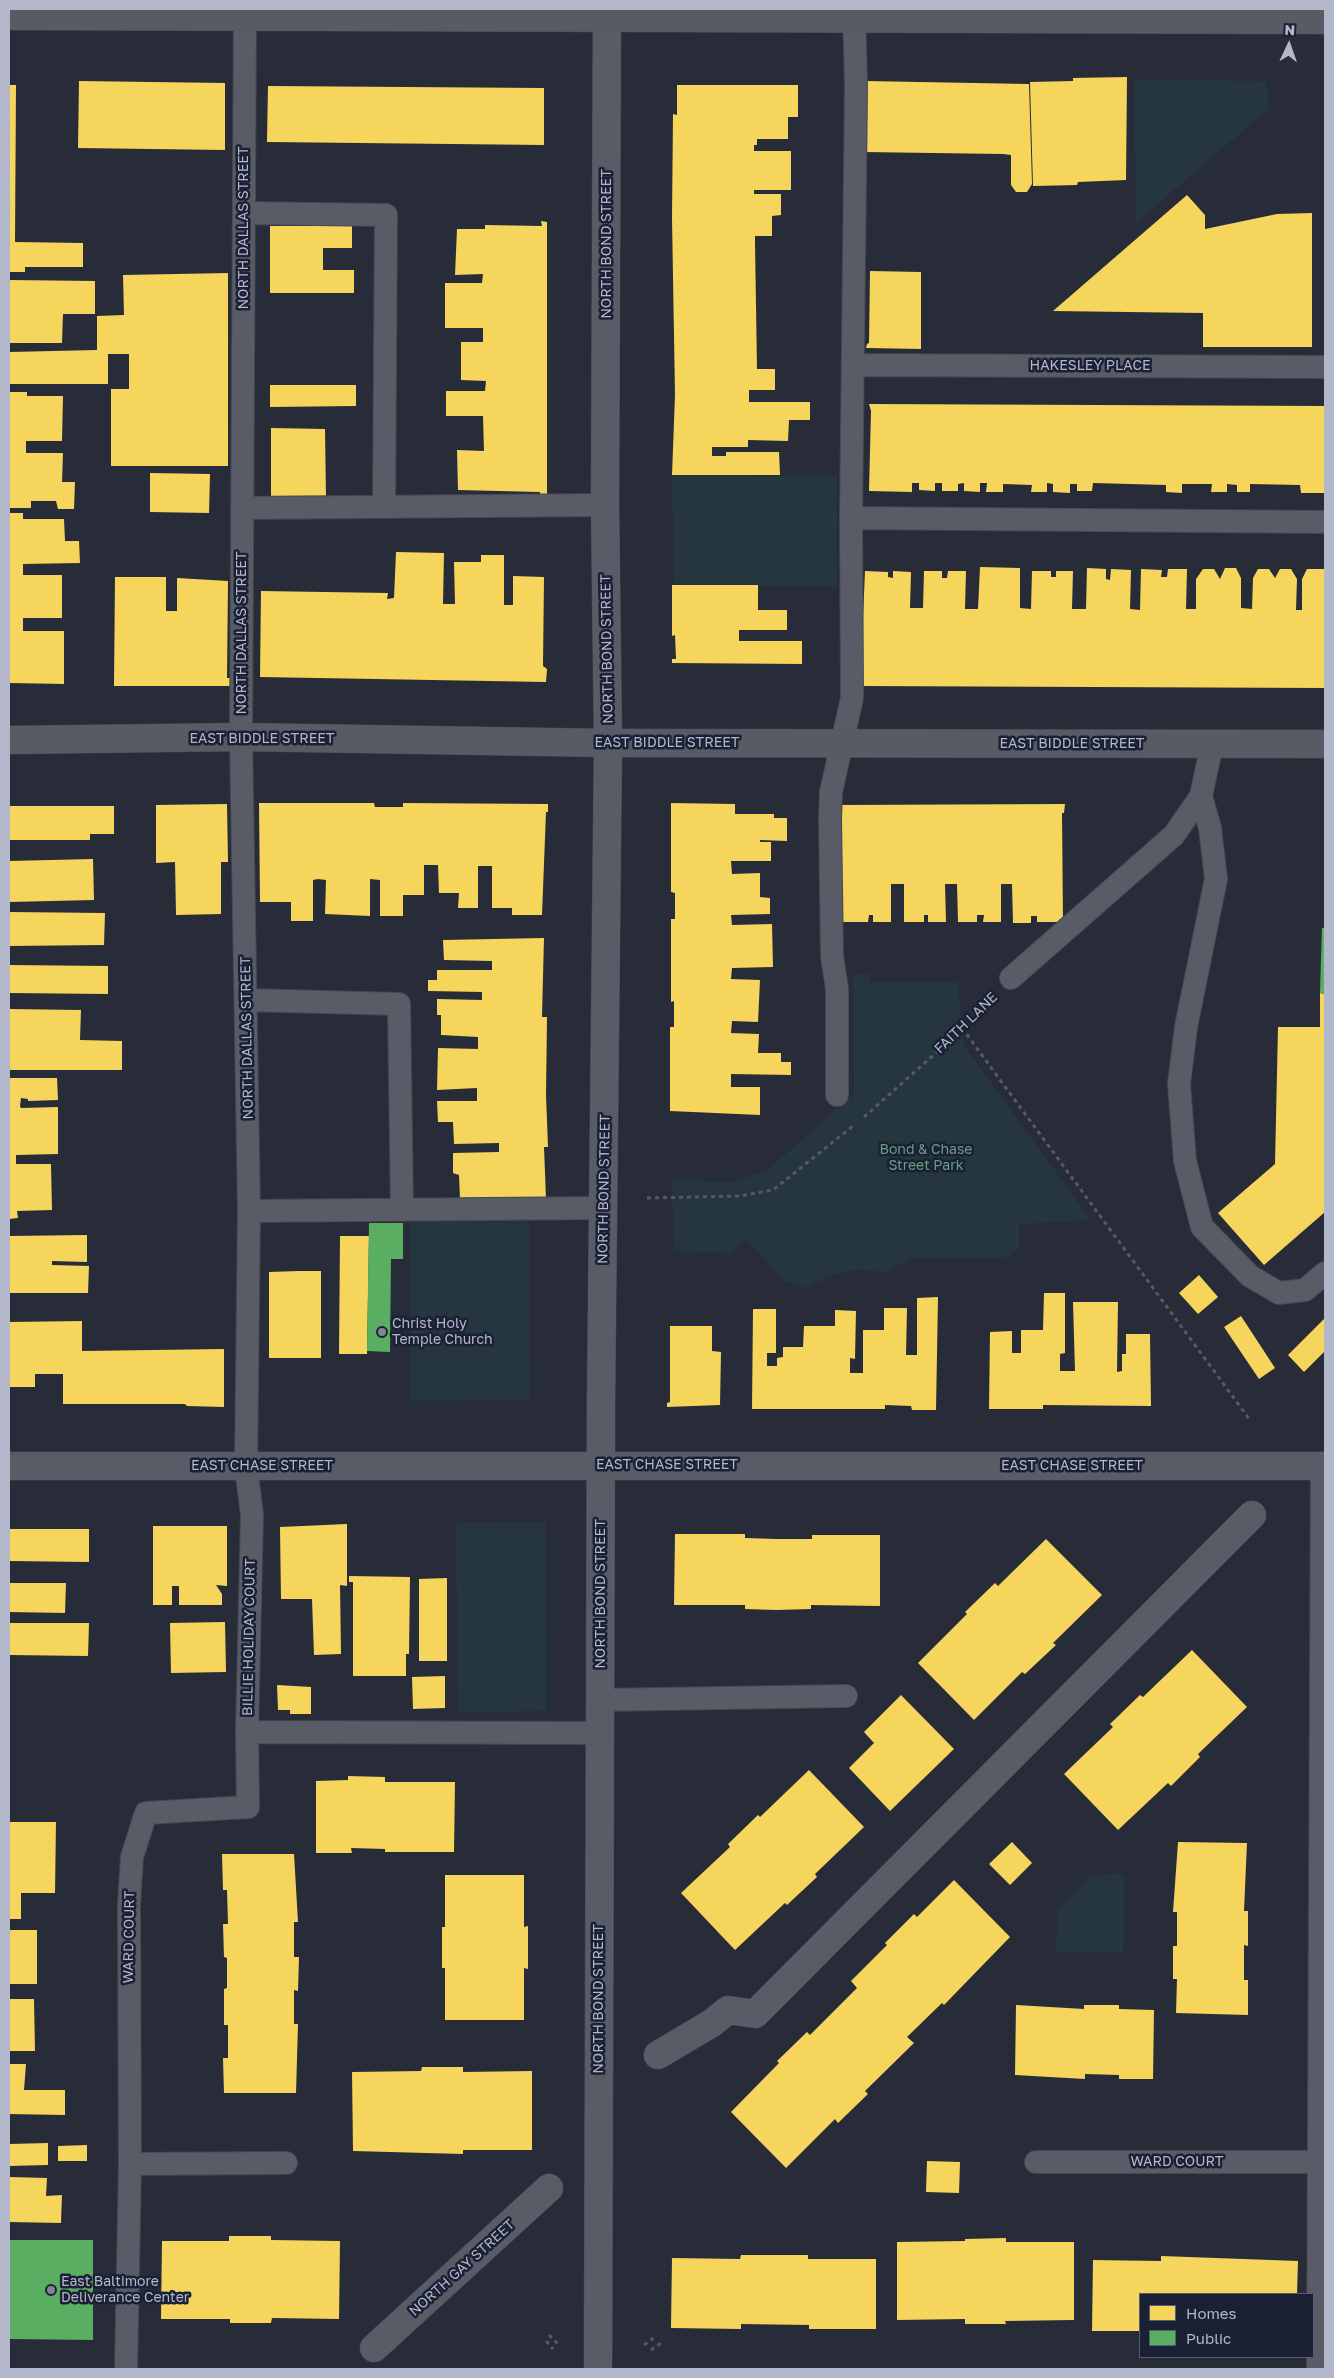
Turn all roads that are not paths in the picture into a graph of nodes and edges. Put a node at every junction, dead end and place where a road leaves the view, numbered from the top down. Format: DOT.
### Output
graph roads {
  1 [pos="245,13"];
  2 [pos="608,13"];
  3 [pos="854,14"];
  4 [pos="9,16"];
  5 [pos="1325,20"];
  6 [pos="244,213"];
  7 [pos="854,365"];
  8 [pos="1325,367"];
  9 [pos="605,505"];
  10 [pos="384,507"];
  11 [pos="242,508"];
  12 [pos="851,518"];
  13 [pos="1325,522"];
  14 [pos="241,737"];
  15 [pos="9,740"];
  16 [pos="608,743"];
  17 [pos="842,744"];
  18 [pos="1212,744"];
  19 [pos="1325,744"];
  20 [pos="1201,796"];
  21 [pos="1011,978"];
  22 [pos="247,1000"];
  23 [pos="837,1095"];
  24 [pos="604,1208"];
  25 [pos="402,1210"];
  26 [pos="248,1211"];
  27 [pos="1325,1273"];
  28 [pos="602,1465"];
  29 [pos="1324,1465"];
  30 [pos="9,1466"];
  31 [pos="246,1466"];
  32 [pos="1252,1514"];
  33 [pos="846,1696"];
  34 [pos="600,1700"];
  35 [pos="247,1732"];
  36 [pos="600,1733"];
  37 [pos="248,1807"];
  38 [pos="658,2055"];
  39 [pos="1036,2162"];
  40 [pos="1318,2162"];
  41 [pos="286,2163"];
  42 [pos="130,2164"];
  43 [pos="549,2188"];
  44 [pos="374,2348"];
  45 [pos="126,2369"];
  46 [pos="598,2369"];
  47 [pos="1318,2369"];
  1 -- 2 [label="main road"];
  1 -- 4 [label="main road"];
  1 -- 6 [label="lane, NORTH DALLAS STREET"];
  2 -- 3 [label="main road"];
  2 -- 9 [label="street, NORTH BOND STREET"];
  3 -- 5 [label="main road"];
  3 -- 7 [label="lane"];
  6 -- 10 [label="lane"];
  6 -- 11 [label="lane, NORTH DALLAS STREET"];
  7 -- 8 [label="lane, HAKESLEY PLACE"];
  7 -- 12 [label="lane"];
  9 -- 10 [label="lane"];
  9 -- 16 [label="street, NORTH BOND STREET"];
  10 -- 11 [label="lane"];
  11 -- 14 [label="lane, NORTH DALLAS STREET"];
  12 -- 13 [label="lane"];
  12 -- 17 [label="lane"];
  14 -- 15 [label="main road, EAST BIDDLE STREET"];
  14 -- 16 [label="main road, EAST BIDDLE STREET"];
  14 -- 22 [label="lane, NORTH DALLAS STREET"];
  16 -- 17 [label="main road, EAST BIDDLE STREET"];
  16 -- 24 [label="street, NORTH BOND STREET"];
  17 -- 18 [label="main road, EAST BIDDLE STREET"];
  17 -- 23 [label="lane"];
  18 -- 19 [label="main road, EAST BIDDLE STREET"];
  18 -- 20 [label="lane"];
  20 -- 21 [label="lane"];
  20 -- 27 [label="lane"];
  22 -- 25 [label="lane"];
  22 -- 26 [label="lane, NORTH DALLAS STREET"];
  24 -- 25 [label="lane"];
  24 -- 28 [label="street, NORTH BOND STREET"];
  25 -- 26 [label="lane"];
  26 -- 31 [label="lane, NORTH DALLAS STREET"];
  28 -- 29 [label="street, EAST CHASE STREET"];
  28 -- 31 [label="street, EAST CHASE STREET"];
  28 -- 34 [label="street, NORTH BOND STREET"];
  29 -- 40 [label="lane"];
  30 -- 31 [label="street, EAST CHASE STREET"];
  31 -- 35 [label="lane, BILLIE HOLIDAY COURT"];
  32 -- 38 [label="street"];
  33 -- 34 [label="lane"];
  34 -- 36 [label="street, NORTH BOND STREET"];
  35 -- 36 [label="lane"];
  35 -- 37 [label="lane, BILLIE HOLIDAY COURT"];
  36 -- 46 [label="street, NORTH BOND STREET"];
  37 -- 42 [label="lane, WARD COURT"];
  39 -- 40 [label="lane, WARD COURT"];
  40 -- 47 [label="lane"];
  41 -- 42 [label="lane"];
  42 -- 45 [label="lane, WARD COURT"];
  43 -- 44 [label="street, NORTH GAY STREET"];
}
